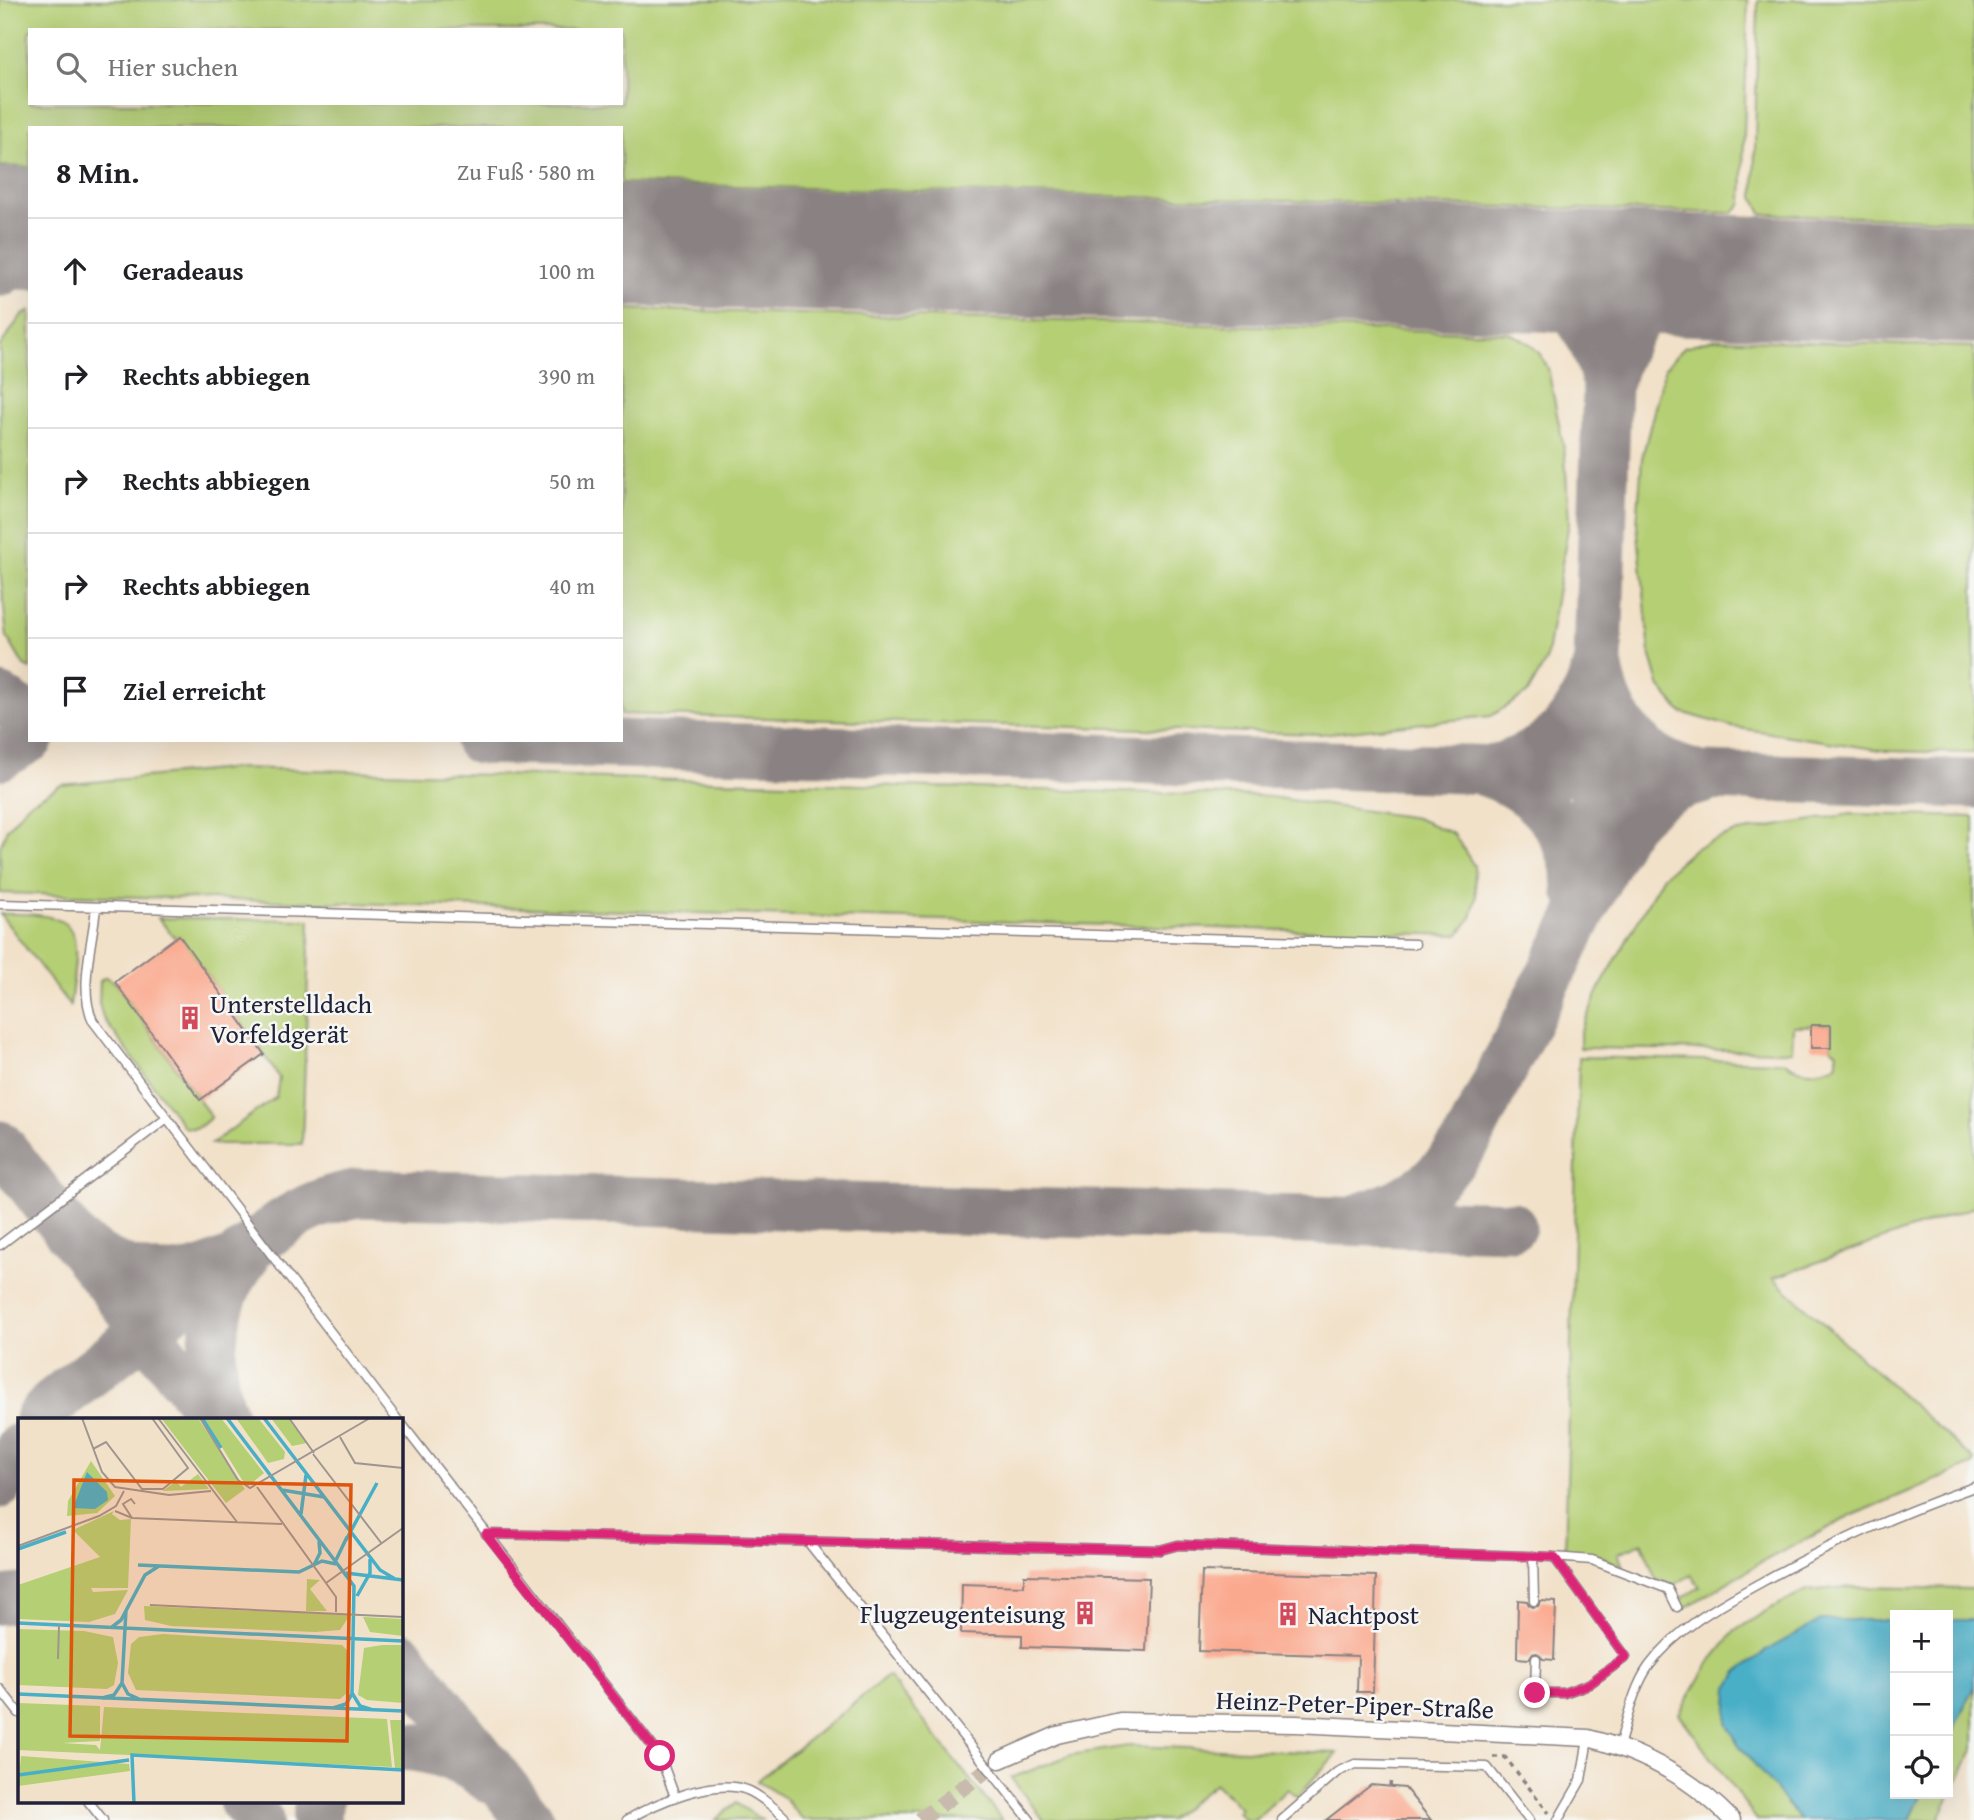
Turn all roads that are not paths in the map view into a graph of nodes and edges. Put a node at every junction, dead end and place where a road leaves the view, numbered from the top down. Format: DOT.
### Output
graph roads {
  1 [pos="0,904"];
  2 [pos="96,907"];
  3 [pos="1415,944"];
  4 [pos="167,1118"];
  5 [pos="0,1245"];
  6 [pos="396,1418"];
  7 [pos="402,1424"];
  8 [pos="1974,1487"];
  9 [pos="486,1534"];
  10 [pos="808,1542"];
  11 [pos="1534,1556"];
  12 [pos="1554,1557"];
  13 [pos="1534,1601"];
  14 [pos="1677,1606"];
  15 [pos="1536,1659"];
  16 [pos="0,1689"];
  17 [pos="18,1712"];
  18 [pos="1588,1738"];
  19 [pos="1619,1746"];
  20 [pos="1000,1760"];
  21 [pos="675,1797"];
  22 [pos="89,1802"];
  23 [pos="103,1820"];
  24 [pos="627,1820"];
  25 [pos="787,1820"];
  26 [pos="1030,1820"];
  27 [pos="1282,1820"];
  28 [pos="1529,1820"];
  29 [pos="1558,1820"];
  30 [pos="1732,1820"];
  1 -- 2 [label="lane"];
  2 -- 3 [label="lane"];
  2 -- 4 [label="lane"];
  4 -- 5 [label="lane"];
  4 -- 6 [label="lane"];
  7 -- 9 [label="lane"];
  8 -- 19 [label="lane"];
  9 -- 10 [label="lane"];
  9 -- 21 [label="lane"];
  10 -- 11 [label="lane"];
  10 -- 26 [label="lane"];
  11 -- 12 [label="lane"];
  11 -- 13 [label="lane"];
  12 -- 14 [label="lane"];
  12 -- 15 [label="lane"];
  16 -- 17 [label="lane"];
  18 -- 19 [label="street, Heinz-Peter-Piper-Straße"];
  18 -- 20 [label="street, Heinz-Peter-Piper-Straße"];
  18 -- 29 [label="lane"];
  19 -- 30 [label="street, Heinz-Peter-Piper-Straße"];
  21 -- 24 [label="lane"];
  21 -- 25 [label="lane"];
  22 -- 23 [label="lane"];
  27 -- 28 [label="lane"];
}
